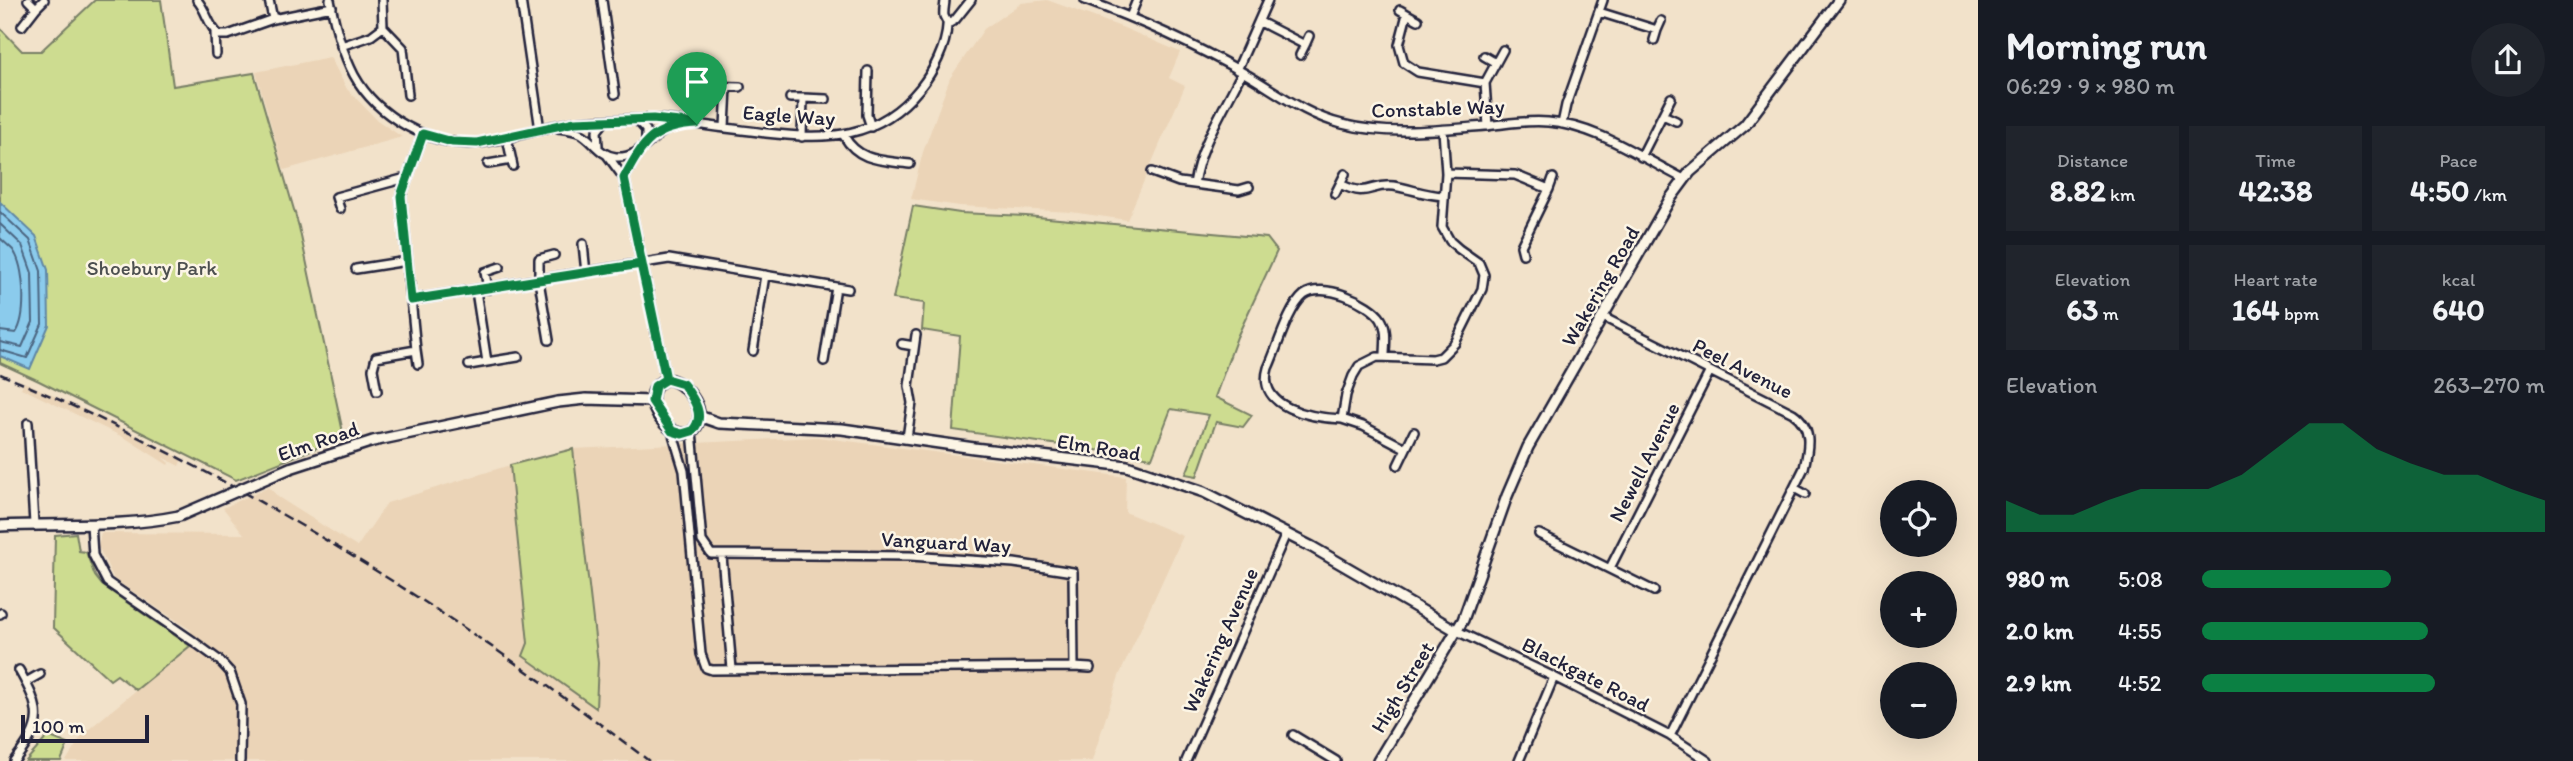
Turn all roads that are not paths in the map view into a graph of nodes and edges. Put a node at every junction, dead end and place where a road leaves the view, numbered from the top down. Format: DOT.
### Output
graph roads {
  1 [pos="28,0"];
  2 [pos="44,0"];
  3 [pos="197,0"];
  4 [pos="269,0"];
  5 [pos="382,0"];
  6 [pos="521,0"];
  7 [pos="602,0"];
  8 [pos="945,0"];
  9 [pos="971,0"];
  10 [pos="1085,0"];
  11 [pos="1137,0"];
  12 [pos="1268,0"];
  13 [pos="1603,0"];
  14 [pos="1839,0"];
  15 [pos="331,4"];
  16 [pos="36,8"];
  17 [pos="1599,12"];
  18 [pos="1130,17"];
  19 [pos="273,19"];
  20 [pos="1418,20"];
  21 [pos="1661,21"];
  22 [pos="1260,22"];
  23 [pos="948,24"];
  24 [pos="22,26"];
  25 [pos="383,27"];
  26 [pos="1657,30"];
  27 [pos="215,33"];
  28 [pos="1309,36"];
  29 [pos="1654,40"];
  30 [pos="1305,45"];
  31 [pos="341,46"];
  32 [pos="1503,50"];
  33 [pos="216,54"];
  34 [pos="1300,55"];
  35 [pos="1484,56"];
  36 [pos="1496,63"];
  37 [pos="868,71"];
  38 [pos="1240,71"];
  39 [pos="1485,83"];
  40 [pos="704,86"];
  41 [pos="727,87"];
  42 [pos="740,87"];
  43 [pos="615,94"];
  44 [pos="408,95"];
  45 [pos="790,97"];
  46 [pos="803,98"];
  47 [pos="1671,98"];
  48 [pos="826,99"];
  49 [pos="1663,115"];
  50 [pos="636,120"];
  51 [pos="605,121"];
  52 [pos="1676,121"];
  53 [pos="697,124"];
  54 [pos="1562,124"];
  55 [pos="1488,126"];
  56 [pos="554,127"];
  57 [pos="725,127"];
  58 [pos="871,127"];
  59 [pos="540,130"];
  60 [pos="1443,130"];
  61 [pos="423,134"];
  62 [pos="844,136"];
  63 [pos="802,137"];
  64 [pos="507,138"];
  65 [pos="646,144"];
  66 [pos="598,147"];
  67 [pos="637,154"];
  68 [pos="607,155"];
  69 [pos="1641,157"];
  70 [pos="488,164"];
  71 [pos="910,164"];
  72 [pos="1152,172"];
  73 [pos="1446,173"];
  74 [pos="1345,174"];
  75 [pos="406,178"];
  76 [pos="624,178"];
  77 [pos="1553,178"];
  78 [pos="1684,179"];
  79 [pos="1194,184"];
  80 [pos="1340,184"];
  81 [pos="1249,187"];
  82 [pos="1549,189"];
  83 [pos="1335,194"];
  84 [pos="1444,195"];
  85 [pos="340,209"];
  86 [pos="583,244"];
  87 [pos="1522,254"];
  88 [pos="554,255"];
  89 [pos="407,261"];
  90 [pos="641,264"];
  91 [pos="500,267"];
  92 [pos="356,269"];
  93 [pos="586,273"];
  94 [pos="765,275"];
  95 [pos="539,281"];
  96 [pos="836,287"];
  97 [pos="488,289"];
  98 [pos="848,289"];
  99 [pos="476,291"];
  100 [pos="411,300"];
  101 [pos="1604,317"];
  102 [pos="916,335"];
  103 [pos="549,340"];
  104 [pos="902,344"];
  105 [pos="915,346"];
  106 [pos="416,350"];
  107 [pos="753,351"];
  108 [pos="1385,356"];
  109 [pos="518,357"];
  110 [pos="824,361"];
  111 [pos="486,362"];
  112 [pos="418,364"];
  113 [pos="469,365"];
  114 [pos="1710,371"];
  115 [pos="666,379"];
  116 [pos="377,391"];
  117 [pos="652,401"];
  118 [pos="699,416"];
  119 [pos="1342,419"];
  120 [pos="29,423"];
  121 [pos="672,431"];
  122 [pos="692,431"];
  123 [pos="1414,432"];
  124 [pos="907,438"];
  125 [pos="1405,448"];
  126 [pos="1398,465"];
  127 [pos="1794,488"];
  128 [pos="1805,494"];
  129 [pos="34,524"];
  130 [pos="91,524"];
  131 [pos="688,525"];
  132 [pos="702,525"];
  133 [pos="0,526"];
  134 [pos="1286,534"];
  135 [pos="1539,534"];
  136 [pos="722,556"];
  137 [pos="1610,568"];
  138 [pos="1654,591"];
  139 [pos="1457,631"];
  140 [pos="1074,667"];
  141 [pos="1090,668"];
  142 [pos="732,669"];
  143 [pos="19,670"];
  144 [pos="40,674"];
  145 [pos="1554,677"];
  146 [pos="26,682"];
  147 [pos="1293,735"];
  148 [pos="1670,736"];
  149 [pos="1694,757"];
  150 [pos="15,761"];
  151 [pos="240,761"];
  152 [pos="1186,761"];
  153 [pos="1336,761"];
  154 [pos="1378,761"];
  155 [pos="1519,761"];
  156 [pos="1708,761"];
  1 -- 16 [label="street"];
  2 -- 16 [label="street"];
  3 -- 27 [label="street"];
  4 -- 19 [label="street"];
  5 -- 25 [label="street"];
  6 -- 59 [label="street"];
  7 -- 43 [label="street"];
  8 -- 23 [label="street, Eagle Way"];
  9 -- 23 [label="street, Eagle Way"];
  10 -- 18 [label="street, Constable Way"];
  11 -- 18 [label="street"];
  12 -- 22 [label="street"];
  13 -- 17 [label="street"];
  14 -- 78 [label="street, Wakering Road"];
  15 -- 19 [label="street"];
  15 -- 31 [label="street"];
  16 -- 24 [label="street"];
  17 -- 26 [label="street"];
  17 -- 54 [label="street"];
  18 -- 38 [label="street, Constable Way"];
  19 -- 27 [label="street"];
  20 -- 39 [label="street"];
  21 -- 26 [label="street"];
  22 -- 30 [label="street"];
  22 -- 38 [label="street"];
  23 -- 58 [label="street, Eagle Way"];
  25 -- 31 [label="street"];
  25 -- 44 [label="street"];
  26 -- 29 [label="street"];
  27 -- 33 [label="street"];
  28 -- 30 [label="street"];
  30 -- 34 [label="street"];
  31 -- 61 [label="street"];
  32 -- 36 [label="street"];
  35 -- 36 [label="street"];
  36 -- 39 [label="street"];
  37 -- 58 [label="street"];
  38 -- 60 [label="street, Constable Way"];
  38 -- 79 [label="street"];
  39 -- 55 [label="street"];
  40 -- 41 [label="street"];
  41 -- 42 [label="street"];
  41 -- 57 [label="street"];
  45 -- 46 [label="street"];
  46 -- 48 [label="street"];
  46 -- 63 [label="street"];
  47 -- 49 [label="street"];
  49 -- 52 [label="street"];
  49 -- 69 [label="street"];
  50 -- 51 [label="street"];
  50 -- 53 [label="street, Eagle Way"];
  50 -- 65 [label="street"];
  51 -- 56 [label="street"];
  51 -- 66 [label="street"];
  53 -- 57 [label="street, Eagle Way"];
  53 -- 65 [label="street, Eagle Way"];
  54 -- 55 [label="street, Constable Way"];
  54 -- 69 [label="street, Constable Way"];
  55 -- 60 [label="street, Constable Way"];
  56 -- 59 [label="street"];
  56 -- 66 [label="street"];
  57 -- 63 [label="street, Eagle Way"];
  58 -- 62 [label="street, Eagle Way"];
  59 -- 64 [label="street"];
  60 -- 73 [label="street"];
  61 -- 64 [label="street"];
  61 -- 75 [label="street"];
  62 -- 63 [label="street, Eagle Way"];
  62 -- 71 [label="street"];
  64 -- 70 [label="street"];
  65 -- 67 [label="street"];
  66 -- 68 [label="street"];
  67 -- 68 [label="street"];
  67 -- 76 [label="street"];
  68 -- 76 [label="street"];
  69 -- 78 [label="street, Constable Way"];
  72 -- 79 [label="street"];
  73 -- 82 [label="street"];
  73 -- 84 [label="street"];
  74 -- 80 [label="street"];
  75 -- 85 [label="street"];
  75 -- 89 [label="street"];
  76 -- 90 [label="street"];
  77 -- 82 [label="street"];
  78 -- 101 [label="street, Wakering Road"];
  79 -- 81 [label="street"];
  80 -- 83 [label="street"];
  80 -- 84 [label="street"];
  82 -- 87 [label="street"];
  84 -- 108 [label="street"];
  86 -- 93 [label="street"];
  88 -- 95 [label="street"];
  89 -- 92 [label="street"];
  89 -- 100 [label="street"];
  90 -- 93 [label="street"];
  90 -- 94 [label="street"];
  90 -- 115 [label="street"];
  91 -- 97 [label="street"];
  93 -- 95 [label="street"];
  94 -- 96 [label="street"];
  94 -- 107 [label="street"];
  95 -- 97 [label="street"];
  95 -- 103 [label="street"];
  96 -- 98 [label="street"];
  96 -- 110 [label="street"];
  97 -- 99 [label="street"];
  99 -- 100 [label="street"];
  99 -- 111 [label="street"];
  100 -- 106 [label="street"];
  101 -- 114 [label="street, Peel Avenue"];
  101 -- 139 [label="street, Wakering Road"];
  102 -- 105 [label="street"];
  104 -- 105 [label="street"];
  105 -- 124 [label="street"];
  106 -- 112 [label="street"];
  106 -- 116 [label="street"];
  108 -- 119 [label="street"];
  108 -- 119 [label="street"];
  109 -- 111 [label="street"];
  111 -- 113 [label="street"];
  114 -- 127 [label="street, Peel Avenue"];
  114 -- 137 [label="street, Newell Avenue"];
  115 -- 117 [label="street"];
  115 -- 118 [label="street"];
  117 -- 121 [label="street"];
  117 -- 130 [label="street, Elm Road, bridge"];
  118 -- 122 [label="street"];
  118 -- 124 [label="street, Elm Road"];
  119 -- 125 [label="street"];
  120 -- 129 [label="street"];
  121 -- 122 [label="street"];
  121 -- 131 [label="street"];
  122 -- 132 [label="street"];
  123 -- 125 [label="street"];
  124 -- 134 [label="street, Elm Road"];
  125 -- 126 [label="street"];
  127 -- 128 [label="street"];
  127 -- 148 [label="street, Peel Avenue"];
  129 -- 130 [label="street, Elm Road"];
  129 -- 133 [label="street, Elm Road"];
  130 -- 151 [label="street"];
  131 -- 132 [label="street"];
  131 -- 142 [label="street"];
  132 -- 136 [label="street"];
  134 -- 139 [label="street, Elm Road"];
  134 -- 152 [label="street, Wakering Avenue"];
  135 -- 137 [label="street"];
  136 -- 140 [label="street, Vanguard Way"];
  136 -- 142 [label="street"];
  137 -- 138 [label="street"];
  139 -- 145 [label="street, Blackgate Road"];
  139 -- 154 [label="street, High Street"];
  140 -- 141 [label="street"];
  140 -- 142 [label="street"];
  143 -- 146 [label="street"];
  144 -- 146 [label="street"];
  145 -- 148 [label="street, Blackgate Road"];
  145 -- 155 [label="street"];
  146 -- 150 [label="street"];
  147 -- 153 [label="street"];
  148 -- 149 [label="street, Blackgate Road"];
  149 -- 156 [label="street, Blackgate Road"];
}
